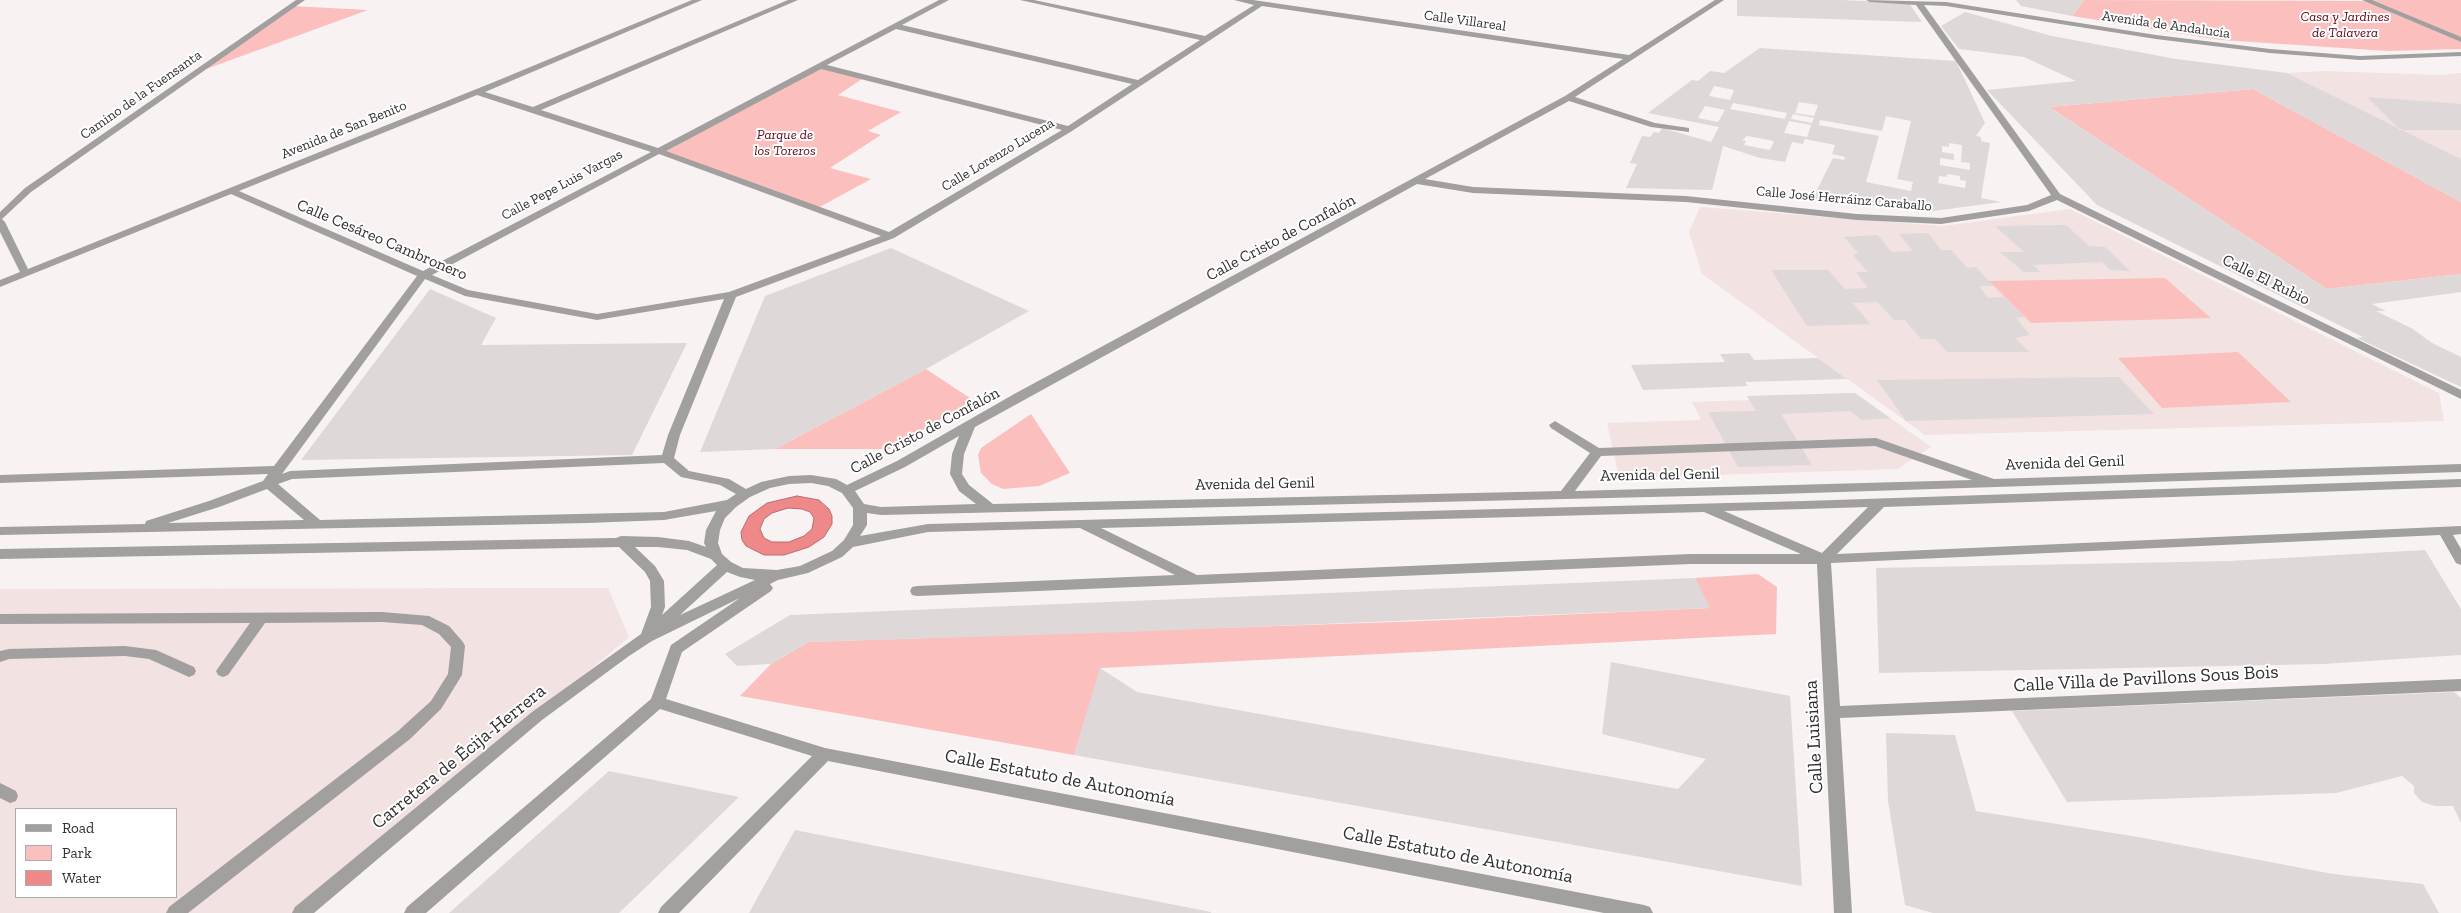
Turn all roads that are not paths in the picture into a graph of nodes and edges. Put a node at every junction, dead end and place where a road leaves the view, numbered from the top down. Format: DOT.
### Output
graph roads {
  1 [pos="301,0"];
  2 [pos="698,0"];
  3 [pos="794,0"];
  4 [pos="945,0"];
  5 [pos="1024,0"];
  6 [pos="1238,0"];
  7 [pos="1288,0"];
  8 [pos="1720,0"];
  9 [pos="1870,0"];
  10 [pos="1993,0"];
  11 [pos="2366,0"];
  12 [pos="1942,2"];
  13 [pos="1919,3"];
  14 [pos="1260,4"];
  15 [pos="1279,7"];
  16 [pos="1989,9"];
  17 [pos="895,26"];
  18 [pos="1206,39"];
  19 [pos="2461,40"];
  20 [pos="2461,54"];
  21 [pos="1628,57"];
  22 [pos="820,66"];
  23 [pos="1139,83"];
  24 [pos="477,92"];
  25 [pos="1568,98"];
  26 [pos="534,110"];
  27 [pos="1068,129"];
  28 [pos="1686,130"];
  29 [pos="658,151"];
  30 [pos="1418,181"];
  31 [pos="232,190"];
  32 [pos="2057,196"];
  33 [pos="0,217"];
  34 [pos="0,222"];
  35 [pos="890,236"];
  36 [pos="25,274"];
  37 [pos="422,276"];
  38 [pos="0,284"];
  39 [pos="731,295"];
  40 [pos="2461,394"];
  41 [pos="1555,424"];
  42 [pos="969,426"];
  43 [pos="1597,452"];
  44 [pos="667,459"];
  45 [pos="2461,468"];
  46 [pos="278,470"];
  47 [pos="0,479"];
  48 [pos="268,483"];
  49 [pos="1996,483"];
  50 [pos="2461,483"];
  51 [pos="847,490"];
  52 [pos="745,494"];
  53 [pos="1565,495"];
  54 [pos="1880,503"];
  55 [pos="731,504"];
  56 [pos="860,508"];
  57 [pos="989,508"];
  58 [pos="1703,508"];
  59 [pos="1082,524"];
  60 [pos="318,525"];
  61 [pos="138,529"];
  62 [pos="2443,530"];
  63 [pos="2461,530"];
  64 [pos="0,531"];
  65 [pos="621,541"];
  66 [pos="849,543"];
  67 [pos="0,554"];
  68 [pos="1824,559"];
  69 [pos="2461,560"];
  70 [pos="721,561"];
  71 [pos="780,575"];
  72 [pos="1195,579"];
  73 [pos="917,591"];
  74 [pos="261,618"];
  75 [pos="0,619"];
  76 [pos="647,637"];
  77 [pos="0,657"];
  78 [pos="189,671"];
  79 [pos="222,671"];
  80 [pos="2461,685"];
  81 [pos="657,702"];
  82 [pos="1832,712"];
  83 [pos="825,754"];
  84 [pos="1612,910"];
  85 [pos="175,913"];
  86 [pos="301,913"];
  87 [pos="413,913"];
  88 [pos="667,913"];
  89 [pos="1644,913"];
  90 [pos="1843,913"];
  1 -- 33 [label="street, Camino de la Fuensanta"];
  2 -- 24 [label="street, Avenida de San Benito"];
  3 -- 26 [label="street"];
  4 -- 17 [label="street, Calle Pepe Luis Vargas"];
  5 -- 18 [label="street"];
  6 -- 14 [label="street, Calle Villareal"];
  7 -- 15 [label="street"];
  8 -- 21 [label="street, Calle Cristo de Confalón"];
  9 -- 13 [label="street, Avenida de Andalucía"];
  10 -- 16 [label="street"];
  11 -- 19 [label="street"];
  12 -- 13 [label="street, Avenida de Andalucía"];
  12 -- 16 [label="street, Avenida de Andalucía"];
  13 -- 32 [label="street"];
  14 -- 15 [label="street, Calle Villareal"];
  14 -- 18 [label="street, Calle Lorenzo Lucena"];
  15 -- 21 [label="street, Calle Villareal"];
  16 -- 20 [label="street, Avenida de Andalucía"];
  17 -- 22 [label="street, Calle Pepe Luis Vargas"];
  17 -- 23 [label="street"];
  18 -- 23 [label="street, Calle Lorenzo Lucena"];
  21 -- 25 [label="street, Calle Cristo de Confalón"];
  22 -- 27 [label="street"];
  22 -- 29 [label="street, Calle Pepe Luis Vargas"];
  23 -- 27 [label="street, Calle Lorenzo Lucena"];
  24 -- 26 [label="street"];
  24 -- 31 [label="street, Avenida de San Benito"];
  25 -- 28 [label="street"];
  25 -- 30 [label="street, Calle Cristo de Confalón"];
  26 -- 29 [label="street"];
  27 -- 35 [label="street, Calle Lorenzo Lucena"];
  29 -- 35 [label="street"];
  29 -- 37 [label="street, Calle Pepe Luis Vargas"];
  30 -- 32 [label="street, Calle José Herráinz Caraballo"];
  30 -- 42 [label="street, Calle Cristo de Confalón"];
  31 -- 36 [label="street, Avenida de San Benito"];
  31 -- 37 [label="street, Calle Cesáreo Cambronero"];
  32 -- 40 [label="street, Calle El Rubio"];
  34 -- 36 [label="street"];
  35 -- 39 [label="street, Calle Lorenzo Lucena"];
  36 -- 38 [label="street, Avenida de San Benito"];
  37 -- 39 [label="street, Calle Cesáreo Cambronero"];
  37 -- 46 [label="street, Calle Pepe Luis Vargas"];
  39 -- 44 [label="street"];
  41 -- 43 [label="street"];
  42 -- 51 [label="street, Calle Cristo de Confalón"];
  42 -- 57 [label="street"];
  43 -- 49 [label="street"];
  43 -- 53 [label="street"];
  44 -- 48 [label="street"];
  44 -- 52 [label="street"];
  45 -- 49 [label="street, Avenida del Genil"];
  46 -- 47 [label="street"];
  46 -- 48 [label="street, Calle Pepe Luis Vargas"];
  48 -- 60 [label="street"];
  48 -- 61 [label="street"];
  49 -- 53 [label="street, Avenida del Genil"];
  50 -- 54 [label="street, Avenida del Genil"];
  51 -- 52 [label="street"];
  51 -- 56 [label="street"];
  52 -- 55 [label="street"];
  53 -- 57 [label="street, Avenida del Genil"];
  54 -- 58 [label="street, Avenida del Genil"];
  54 -- 68 [label="street"];
  55 -- 60 [label="street"];
  55 -- 70 [label="street"];
  56 -- 57 [label="street, Avenida del Genil"];
  56 -- 66 [label="street"];
  58 -- 59 [label="street, Avenida del Genil"];
  58 -- 68 [label="street"];
  59 -- 66 [label="street, Avenida del Genil"];
  59 -- 72 [label="street, Avenida del Genil"];
  60 -- 61 [label="street"];
  61 -- 64 [label="street"];
  62 -- 63 [label="street, Avenida del Genil"];
  62 -- 68 [label="street, Avenida del Genil"];
  62 -- 69 [label="street"];
  65 -- 67 [label="street"];
  65 -- 70 [label="street"];
  65 -- 76 [label="street"];
  66 -- 71 [label="street"];
  68 -- 72 [label="street, Avenida del Genil"];
  68 -- 82 [label="street, Calle Luisiana"];
  70 -- 71 [label="street"];
  70 -- 76 [label="street, Carretera de Écija-Herrera"];
  71 -- 76 [label="street, Carretera de Écija-Herrera"];
  71 -- 81 [label="street"];
  72 -- 73 [label="street, Avenida del Genil"];
  74 -- 75 [label="street"];
  74 -- 79 [label="street"];
  74 -- 85 [label="street"];
  76 -- 86 [label="street, Carretera de Écija-Herrera"];
  77 -- 78 [label="street"];
  80 -- 82 [label="street, Calle Villa de Pavillons Sous Bois"];
  81 -- 83 [label="street, Calle Estatuto de Autonomía"];
  81 -- 87 [label="street"];
  82 -- 90 [label="street, Calle Luisiana"];
  83 -- 84 [label="street, Calle Estatuto de Autonomía"];
  83 -- 88 [label="street"];
  84 -- 89 [label="street, Calle Estatuto de Autonomía"];
}
